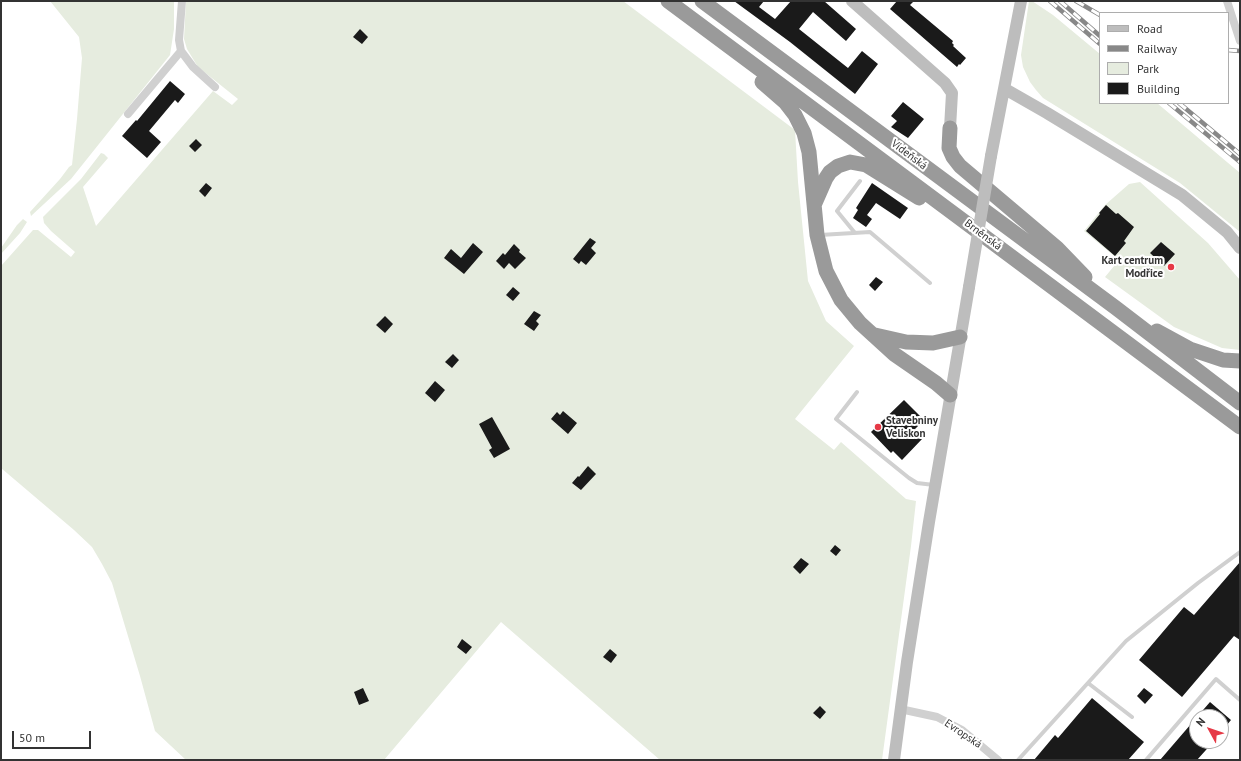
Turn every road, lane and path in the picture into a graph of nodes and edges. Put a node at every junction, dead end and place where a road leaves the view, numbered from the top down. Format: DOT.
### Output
graph roads {
  1 [pos="182,1"];
  2 [pos="668,1"];
  3 [pos="702,1"];
  4 [pos="852,1"];
  5 [pos="1021,1"];
  6 [pos="1227,1"];
  7 [pos="1239,37"];
  8 [pos="726,44"];
  9 [pos="181,51"];
  10 [pos="215,87"];
  11 [pos="1005,89"];
  12 [pos="128,114"];
  13 [pos="950,128"];
  14 [pos="860,181"];
  15 [pos="815,204"];
  16 [pos="944,206"];
  17 [pos="855,233"];
  18 [pos="818,235"];
  19 [pos="1240,248"];
  20 [pos="930,283"];
  21 [pos="1116,308"];
  22 [pos="874,335"];
  23 [pos="960,337"];
  24 [pos="1240,361"];
  25 [pos="857,392"];
  26 [pos="950,395"];
  27 [pos="1240,402"];
  28 [pos="1240,427"];
  29 [pos="934,485"];
  30 [pos="1240,552"];
  31 [pos="1088,683"];
  32 [pos="1240,700"];
  33 [pos="900,709"];
  34 [pos="1132,717"];
  35 [pos="894,760"];
  36 [pos="998,760"];
  37 [pos="1018,760"];
  38 [pos="1146,760"];
  1 -- 9 [label="street"];
  2 -- 8 [label="highway"];
  3 -- 21 [label="highway, Vídeňská"];
  4 -- 13 [label="main road"];
  5 -- 11 [label="main road"];
  6 -- 7 [label="street"];
  8 -- 15 [label="highway"];
  8 -- 16 [label="highway, Brněnská"];
  9 -- 10 [label="street"];
  9 -- 12 [label="street"];
  11 -- 19 [label="main road"];
  11 -- 23 [label="main road, bridge"];
  13 -- 21 [label="highway"];
  14 -- 17 [label="lane"];
  15 -- 16 [label="highway"];
  15 -- 18 [label="highway"];
  16 -- 28 [label="highway, Brněnská"];
  17 -- 18 [label="lane"];
  17 -- 20 [label="lane"];
  18 -- 22 [label="highway"];
  21 -- 24 [label="highway"];
  21 -- 27 [label="highway"];
  22 -- 23 [label="highway"];
  22 -- 26 [label="highway"];
  23 -- 26 [label="main road"];
  25 -- 29 [label="lane"];
  26 -- 29 [label="main road"];
  29 -- 33 [label="main road"];
  30 -- 31 [label="lane"];
  31 -- 34 [label="lane"];
  31 -- 37 [label="lane"];
  32 -- 38 [label="lane"];
  33 -- 35 [label="main road"];
  33 -- 36 [label="street, Evropská"];
}
